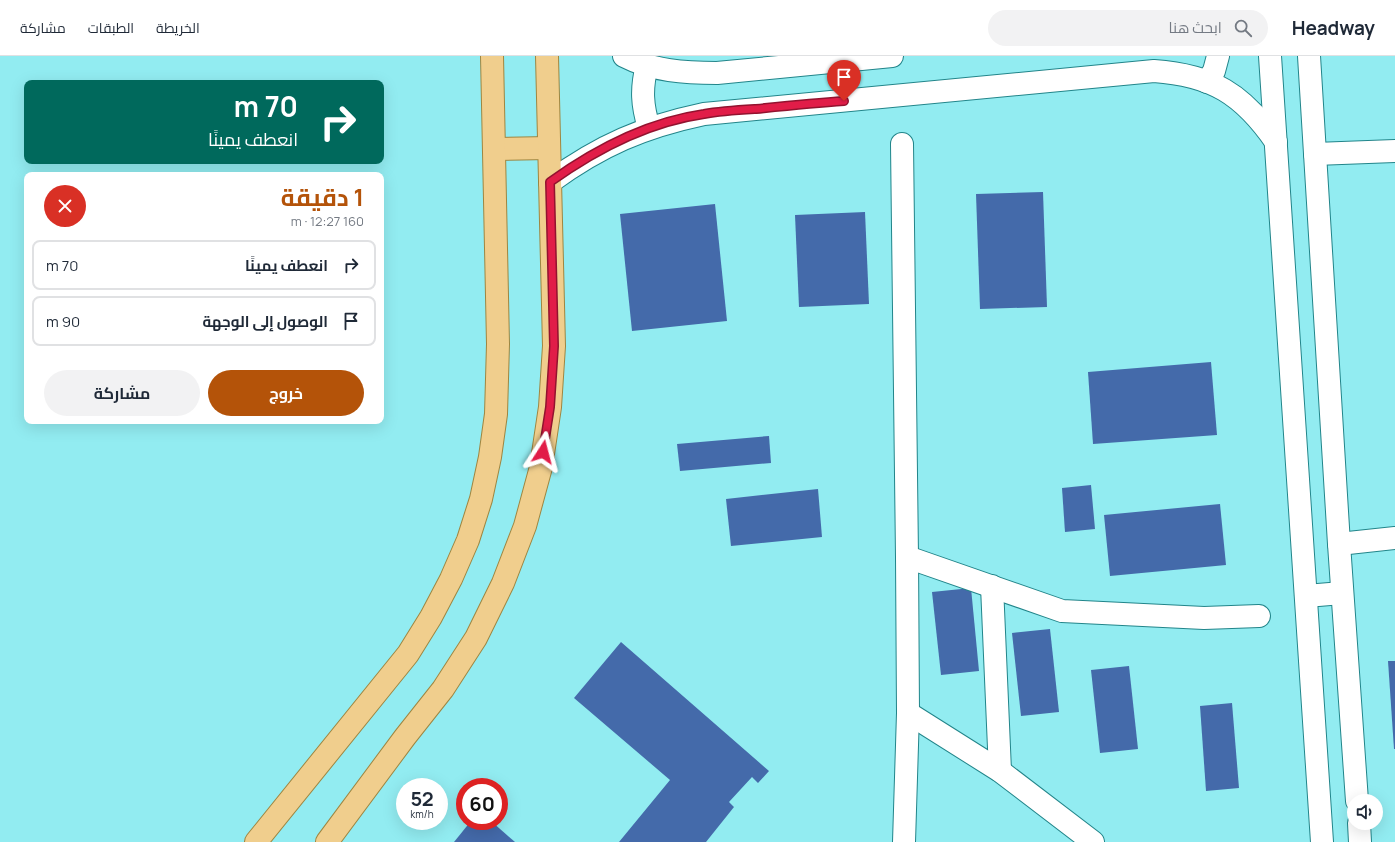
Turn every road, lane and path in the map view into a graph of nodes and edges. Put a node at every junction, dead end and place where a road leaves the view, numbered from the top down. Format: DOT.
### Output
graph roads {
  1 [pos="492,56"];
  2 [pos="547,56"];
  3 [pos="624,56"];
  4 [pos="892,56"];
  5 [pos="1218,56"];
  6 [pos="1270,56"];
  7 [pos="1309,56"];
  8 [pos="821,59"];
  9 [pos="647,65"];
  10 [pos="1208,82"];
  11 [pos="649,128"];
  12 [pos="1276,142"];
  13 [pos="902,144"];
  14 [pos="549,148"];
  15 [pos="494,149"];
  16 [pos="1395,151"];
  17 [pos="1315,154"];
  18 [pos="550,182"];
  19 [pos="1395,538"];
  20 [pos="1339,544"];
  21 [pos="907,557"];
  22 [pos="992,586"];
  23 [pos="1342,593"];
  24 [pos="1306,596"];
  25 [pos="1259,616"];
  26 [pos="908,713"];
  27 [pos="1000,771"];
  28 [pos="1356,794"];
  29 [pos="1359,830"];
  30 [pos="256,842"];
  31 [pos="327,842"];
  32 [pos="904,842"];
  33 [pos="1093,842"];
  34 [pos="1322,842"];
  35 [pos="1360,842"];
  1 -- 15 [label="main road"];
  2 -- 14 [label="main road"];
  3 -- 9 [label="street"];
  4 -- 8 [label="street"];
  5 -- 10 [label="street"];
  6 -- 12 [label="street"];
  7 -- 17 [label="street"];
  8 -- 9 [label="street"];
  9 -- 11 [label="street"];
  10 -- 11 [label="street"];
  10 -- 12 [label="street"];
  11 -- 18 [label="street"];
  12 -- 24 [label="street"];
  13 -- 21 [label="street"];
  14 -- 15 [label="main road"];
  14 -- 18 [label="main road"];
  15 -- 30 [label="main road"];
  16 -- 17 [label="street"];
  17 -- 20 [label="street"];
  18 -- 31 [label="main road"];
  19 -- 20 [label="street"];
  20 -- 23 [label="street"];
  21 -- 22 [label="street"];
  21 -- 26 [label="street"];
  22 -- 25 [label="street"];
  22 -- 27 [label="street"];
  23 -- 24 [label="street"];
  23 -- 28 [label="street"];
  24 -- 34 [label="street"];
  26 -- 27 [label="street"];
  26 -- 32 [label="street"];
  27 -- 33 [label="street"];
  29 -- 35 [label="street"];
}
